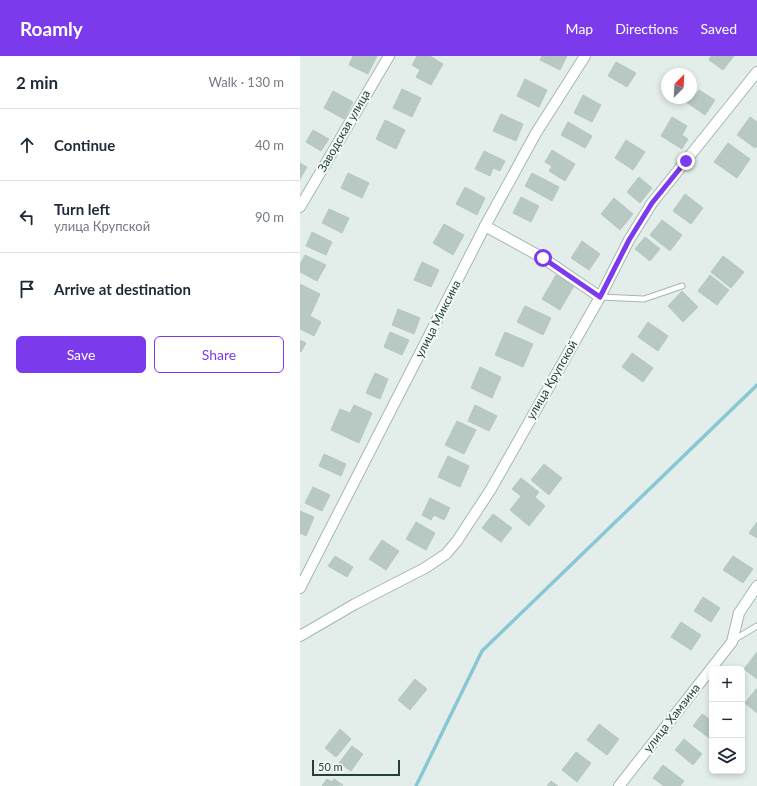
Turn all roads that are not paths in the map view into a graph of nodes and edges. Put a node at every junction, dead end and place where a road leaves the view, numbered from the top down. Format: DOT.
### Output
graph roads {
  1 [pos="389,56"];
  2 [pos="585,56"];
  3 [pos="757,72"];
  4 [pos="300,207"];
  5 [pos="485,226"];
  6 [pos="682,286"];
  7 [pos="600,297"];
  8 [pos="757,586"];
  9 [pos="300,588"];
  10 [pos="757,626"];
  11 [pos="300,636"];
  12 [pos="732,642"];
  13 [pos="619,786"];
  1 -- 4 [label="street, Заводская улица"];
  2 -- 5 [label="street, улица Миксина"];
  3 -- 7 [label="street, улица Крупской"];
  5 -- 7 [label="street"];
  5 -- 9 [label="street, улица Миксина"];
  6 -- 7 [label="lane"];
  7 -- 11 [label="street, улица Крупской"];
  8 -- 12 [label="street, улица Хамзина"];
  10 -- 12 [label="lane"];
  12 -- 13 [label="street, улица Хамзина"];
}
